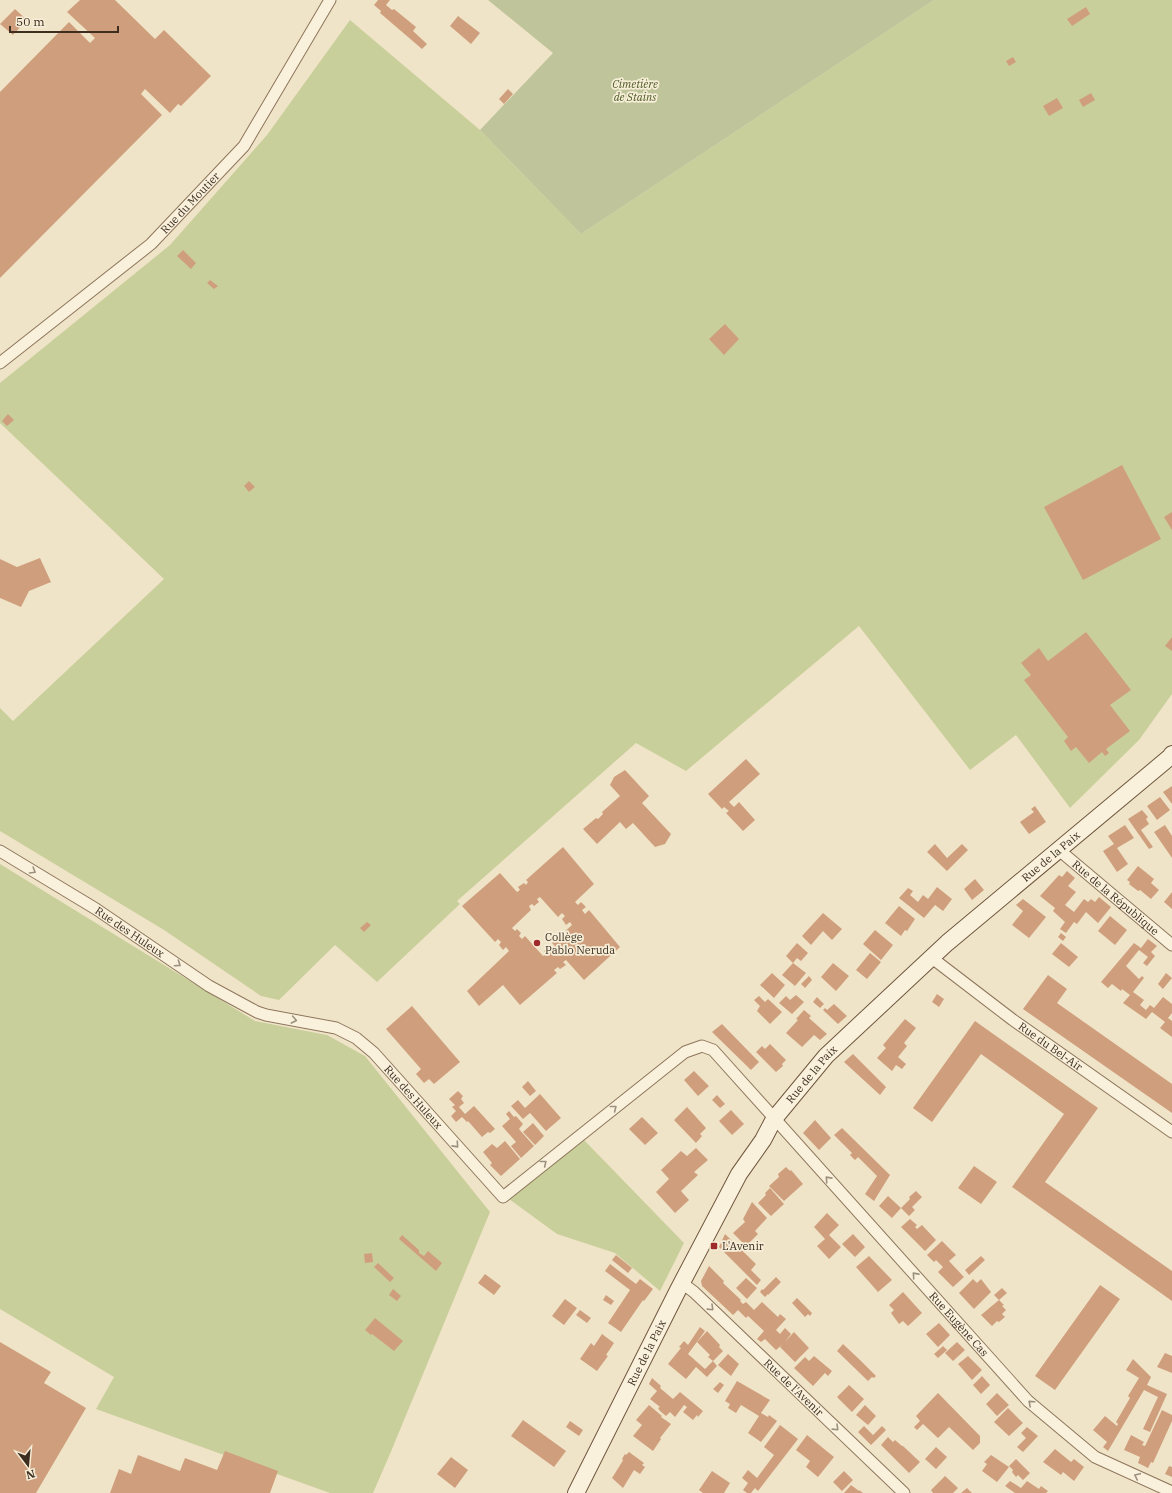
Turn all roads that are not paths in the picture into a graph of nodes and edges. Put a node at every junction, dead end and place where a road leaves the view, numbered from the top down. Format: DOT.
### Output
graph roads {
  1 [pos="330,0"];
  2 [pos="0,363"];
  3 [pos="1171,756"];
  4 [pos="1059,850"];
  5 [pos="0,851"];
  6 [pos="1172,945"];
  7 [pos="932,958"];
  8 [pos="774,1119"];
  9 [pos="1172,1132"];
  10 [pos="682,1283"];
  11 [pos="577,1492"];
  12 [pos="1172,1492"];
  13 [pos="904,1493"];
  1 -- 2 [label="street, Rue du Moutier"];
  3 -- 4 [label="street, Rue de la Paix"];
  4 -- 6 [label="street, Rue de la République"];
  4 -- 7 [label="street, Rue de la Paix"];
  5 -- 8 [label="street, Rue des Huleux, one-way"];
  7 -- 8 [label="street, Rue de la Paix"];
  7 -- 9 [label="street, Rue du Bel-Air"];
  8 -- 10 [label="street, Rue de la Paix"];
  12 -- 8 [label="street, Rue Eugène Cas, one-way"];
  10 -- 11 [label="street, Rue de la Paix"];
  10 -- 13 [label="street, Rue de l'Avenir, one-way"];
}
